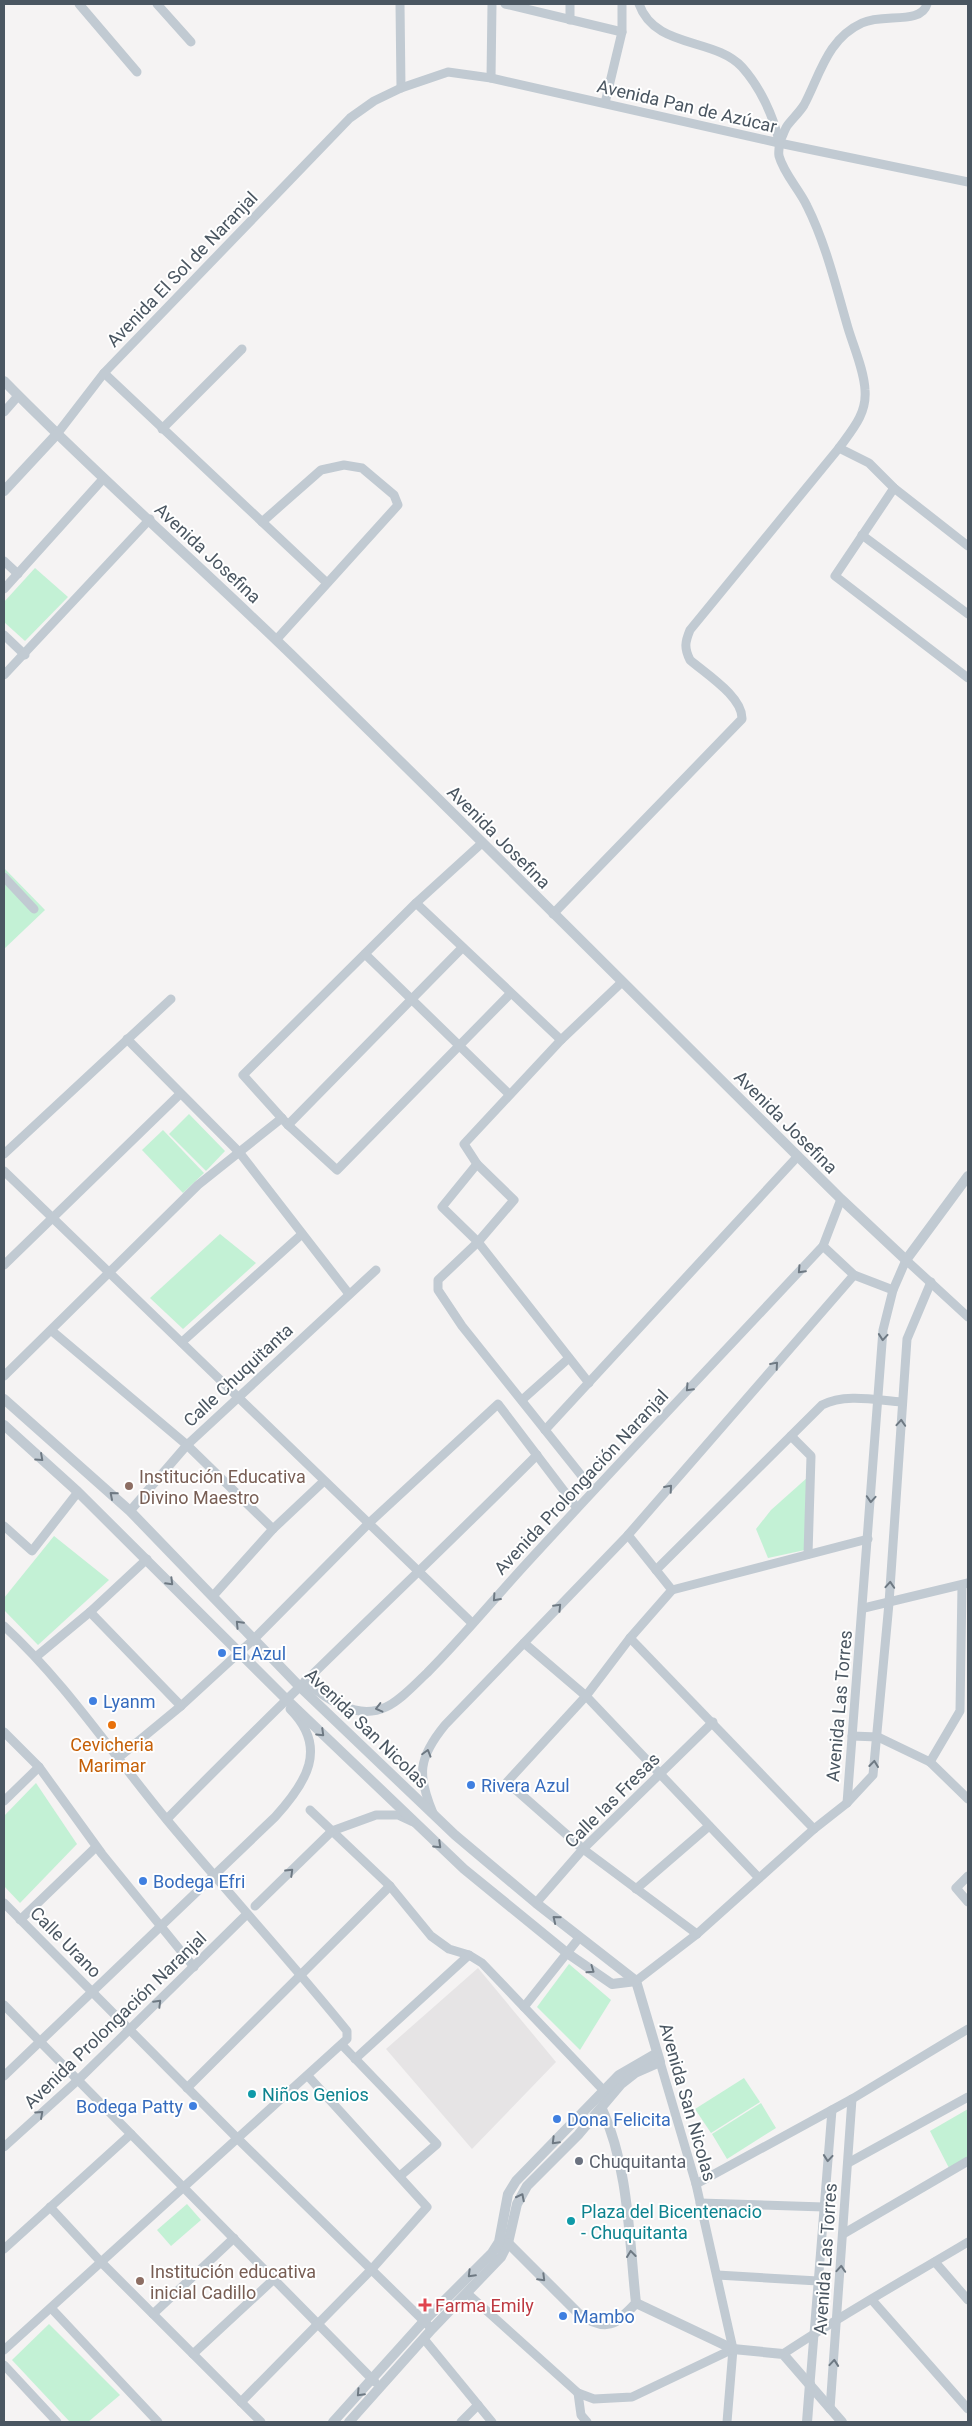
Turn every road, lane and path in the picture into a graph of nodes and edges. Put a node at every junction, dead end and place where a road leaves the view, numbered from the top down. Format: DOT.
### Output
graph roads {
  1 [pos="79,4"];
  2 [pos="157,4"];
  3 [pos="400,4"];
  4 [pos="492,4"];
  5 [pos="506,4"];
  6 [pos="570,4"];
  7 [pos="622,4"];
  8 [pos="639,4"];
  9 [pos="927,4"];
  10 [pos="570,20"];
  11 [pos="622,32"];
  12 [pos="191,42"];
  13 [pos="137,72"];
  14 [pos="492,78"];
  15 [pos="400,88"];
  16 [pos="605,104"];
  17 [pos="779,144"];
  18 [pos="968,182"];
  19 [pos="242,349"];
  20 [pos="104,373"];
  21 [pos="4,381"];
  22 [pos="18,396"];
  23 [pos="4,412"];
  24 [pos="162,429"];
  25 [pos="57,434"];
  26 [pos="839,448"];
  27 [pos="103,479"];
  28 [pos="894,488"];
  29 [pos="4,491"];
  30 [pos="150,519"];
  31 [pos="262,522"];
  32 [pos="862,535"];
  33 [pos="968,546"];
  34 [pos="4,561"];
  35 [pos="18,574"];
  36 [pos="327,583"];
  37 [pos="4,589"];
  38 [pos="968,614"];
  39 [pos="4,635"];
  40 [pos="276,640"];
  41 [pos="25,655"];
  42 [pos="4,675"];
  43 [pos="968,678"];
  44 [pos="482,843"];
  45 [pos="4,878"];
  46 [pos="416,903"];
  47 [pos="34,909"];
  48 [pos="553,914"];
  49 [pos="462,948"];
  50 [pos="365,954"];
  51 [pos="622,982"];
  52 [pos="510,994"];
  53 [pos="171,999"];
  54 [pos="411,999"];
  55 [pos="127,1039"];
  56 [pos="560,1040"];
  57 [pos="459,1048"];
  58 [pos="180,1094"];
  59 [pos="509,1094"];
  60 [pos="285,1121"];
  61 [pos="239,1152"];
  62 [pos="4,1154"];
  63 [pos="798,1156"];
  64 [pos="477,1164"];
  65 [pos="4,1171"];
  66 [pos="968,1176"];
  67 [pos="841,1198"];
  68 [pos="53,1218"];
  69 [pos="302,1234"];
  70 [pos="478,1242"];
  71 [pos="823,1246"];
  72 [pos="906,1260"];
  73 [pos="4,1265"];
  74 [pos="376,1270"];
  75 [pos="110,1272"];
  76 [pos="854,1275"];
  77 [pos="931,1282"];
  78 [pos="893,1290"];
  79 [pos="349,1294"];
  80 [pos="968,1317"];
  81 [pos="52,1331"];
  82 [pos="182,1342"];
  83 [pos="569,1358"];
  84 [pos="4,1376"];
  85 [pos="589,1383"];
  86 [pos="238,1396"];
  87 [pos="4,1399"];
  88 [pos="522,1400"];
  89 [pos="878,1400"];
  90 [pos="902,1402"];
  91 [pos="4,1425"];
  92 [pos="544,1430"];
  93 [pos="790,1436"];
  94 [pos="187,1445"];
  95 [pos="537,1455"];
  96 [pos="324,1481"];
  97 [pos="593,1490"];
  98 [pos="78,1492"];
  99 [pos="578,1508"];
  100 [pos="130,1511"];
  101 [pos="368,1524"];
  102 [pos="4,1526"];
  103 [pos="273,1529"];
  104 [pos="628,1535"];
  105 [pos="868,1538"];
  106 [pos="808,1554"];
  107 [pos="147,1559"];
  108 [pos="656,1570"];
  109 [pos="419,1573"];
  110 [pos="965,1584"];
  111 [pos="672,1590"];
  112 [pos="213,1596"];
  113 [pos="889,1603"];
  114 [pos="864,1608"];
  115 [pos="90,1612"];
  116 [pos="472,1623"];
  117 [pos="4,1626"];
  118 [pos="630,1638"];
  119 [pos="254,1639"];
  120 [pos="524,1643"];
  121 [pos="240,1652"];
  122 [pos="36,1656"];
  123 [pos="302,1683"];
  124 [pos="586,1696"];
  125 [pos="284,1700"];
  126 [pos="181,1706"];
  127 [pos="964,1712"];
  128 [pos="714,1722"];
  129 [pos="4,1732"];
  130 [pos="852,1736"];
  131 [pos="878,1737"];
  132 [pos="118,1758"];
  133 [pos="930,1762"];
  134 [pos="39,1767"];
  135 [pos="660,1776"];
  136 [pos="968,1799"];
  137 [pos="4,1802"];
  138 [pos="847,1803"];
  139 [pos="310,1810"];
  140 [pos="435,1816"];
  141 [pos="167,1819"];
  142 [pos="417,1825"];
  143 [pos="709,1826"];
  144 [pos="814,1829"];
  145 [pos="332,1831"];
  146 [pos="96,1847"];
  147 [pos="583,1850"];
  148 [pos="213,1874"];
  149 [pos="968,1876"];
  150 [pos="759,1878"];
  151 [pos="390,1886"];
  152 [pos="636,1889"];
  153 [pos="968,1902"];
  154 [pos="4,1903"];
  155 [pos="536,1903"];
  156 [pos="255,1906"];
  157 [pos="247,1914"];
  158 [pos="20,1920"];
  159 [pos="160,1925"];
  160 [pos="697,1934"];
  161 [pos="579,1938"];
  162 [pos="567,1953"];
  163 [pos="469,1955"];
  164 [pos="194,1967"];
  165 [pos="302,1975"];
  166 [pos="636,1982"];
  167 [pos="92,1991"];
  168 [pos="4,2005"];
  169 [pos="524,2007"];
  170 [pos="968,2029"];
  171 [pos="130,2030"];
  172 [pos="40,2041"];
  173 [pos="342,2045"];
  174 [pos="658,2057"];
  175 [pos="355,2059"];
  176 [pos="4,2076"];
  177 [pos="308,2076"];
  178 [pos="78,2080"];
  179 [pos="187,2088"];
  180 [pos="607,2094"];
  181 [pos="968,2097"];
  182 [pos="852,2099"];
  183 [pos="602,2109"];
  184 [pos="832,2110"];
  185 [pos="131,2134"];
  186 [pos="238,2139"];
  187 [pos="4,2147"];
  188 [pos="968,2161"];
  189 [pos="848,2163"];
  190 [pos="400,2176"];
  191 [pos="696,2184"];
  192 [pos="184,2188"];
  193 [pos="700,2203"];
  194 [pos="50,2207"];
  195 [pos="824,2208"];
  196 [pos="843,2234"];
  197 [pos="234,2238"];
  198 [pos="968,2242"];
  199 [pos="508,2244"];
  200 [pos="4,2249"];
  201 [pos="102,2262"];
  202 [pos="935,2262"];
  203 [pos="371,2270"];
  204 [pos="716,2275"];
  205 [pos="274,2279"];
  206 [pos="818,2281"];
  207 [pos="468,2294"];
  208 [pos="872,2300"];
  209 [pos="968,2300"];
  210 [pos="636,2303"];
  211 [pos="51,2308"];
  212 [pos="153,2314"];
  213 [pos="838,2318"];
  214 [pos="424,2321"];
  215 [pos="317,2322"];
  216 [pos="432,2329"];
  217 [pos="814,2333"];
  218 [pos="424,2339"];
  219 [pos="733,2349"];
  220 [pos="4,2350"];
  221 [pos="193,2354"];
  222 [pos="783,2354"];
  223 [pos="4,2365"];
  224 [pos="372,2380"];
  225 [pos="810,2384"];
  226 [pos="380,2388"];
  227 [pos="578,2392"];
  228 [pos="241,2402"];
  229 [pos="478,2405"];
  230 [pos="830,2409"];
  231 [pos="968,2409"];
  232 [pos="57,2422"];
  233 [pos="158,2422"];
  234 [pos="261,2422"];
  235 [pos="333,2422"];
  236 [pos="349,2422"];
  237 [pos="460,2422"];
  238 [pos="492,2422"];
  239 [pos="587,2422"];
  240 [pos="728,2422"];
  241 [pos="807,2422"];
  242 [pos="829,2422"];
  243 [pos="842,2422"];
  1 -- 13 [label="street"];
  2 -- 12 [label="street"];
  3 -- 15 [label="street"];
  4 -- 14 [label="street"];
  5 -- 10 [label="street"];
  6 -- 10 [label="street"];
  7 -- 11 [label="street"];
  8 -- 17 [label="street"];
  9 -- 17 [label="street"];
  10 -- 11 [label="street"];
  11 -- 16 [label="street"];
  14 -- 15 [label="street, Avenida Pan de Azúcar"];
  14 -- 16 [label="street, Avenida Pan de Azúcar"];
  15 -- 20 [label="street, Avenida El Sol de Naranjal"];
  16 -- 17 [label="street, Avenida Pan de Azúcar"];
  17 -- 18 [label="street, Avenida Pan de Azúcar"];
  17 -- 26 [label="street"];
  19 -- 24 [label="street"];
  20 -- 24 [label="street"];
  20 -- 25 [label="street, Avenida El Sol de Naranjal"];
  21 -- 22 [label="street, Avenida Josefina"];
  22 -- 23 [label="street"];
  22 -- 25 [label="street, Avenida Josefina"];
  24 -- 31 [label="street"];
  25 -- 27 [label="street, Avenida Josefina"];
  25 -- 29 [label="street, Avenida El Sol de Naranjal"];
  26 -- 28 [label="street"];
  26 -- 48 [label="street"];
  27 -- 30 [label="street, Avenida Josefina"];
  27 -- 35 [label="street"];
  28 -- 32 [label="street"];
  28 -- 33 [label="street"];
  30 -- 40 [label="street, Avenida Josefina"];
  30 -- 41 [label="street"];
  31 -- 36 [label="street"];
  31 -- 36 [label="street"];
  32 -- 38 [label="street"];
  32 -- 43 [label="street"];
  34 -- 35 [label="street"];
  35 -- 37 [label="street"];
  36 -- 40 [label="street"];
  39 -- 41 [label="street"];
  40 -- 44 [label="street, Avenida Josefina"];
  41 -- 42 [label="street"];
  44 -- 46 [label="street"];
  44 -- 48 [label="street, Avenida Josefina"];
  45 -- 47 [label="street"];
  46 -- 49 [label="street"];
  46 -- 50 [label="street"];
  48 -- 51 [label="street, Avenida Josefina"];
  49 -- 52 [label="street"];
  49 -- 54 [label="street"];
  50 -- 54 [label="street"];
  50 -- 60 [label="street"];
  51 -- 56 [label="street"];
  51 -- 63 [label="street, Avenida Josefina"];
  52 -- 56 [label="street"];
  52 -- 57 [label="street"];
  53 -- 55 [label="street"];
  54 -- 57 [label="street"];
  54 -- 60 [label="street"];
  55 -- 58 [label="street"];
  55 -- 62 [label="street"];
  56 -- 59 [label="street"];
  57 -- 59 [label="street"];
  57 -- 60 [label="street"];
  58 -- 61 [label="street"];
  58 -- 68 [label="street"];
  59 -- 64 [label="street"];
  60 -- 61 [label="street"];
  61 -- 69 [label="street"];
  61 -- 75 [label="street"];
  63 -- 67 [label="street, Avenida Josefina"];
  63 -- 85 [label="street"];
  64 -- 70 [label="street"];
  64 -- 70 [label="street"];
  65 -- 68 [label="street"];
  66 -- 72 [label="street"];
  67 -- 71 [label="street, Avenida Prolongación Naranjal"];
  67 -- 72 [label="street, Avenida Josefina"];
  68 -- 73 [label="street"];
  68 -- 75 [label="street"];
  69 -- 79 [label="street"];
  69 -- 82 [label="street"];
  70 -- 83 [label="street"];
  70 -- 88 [label="street"];
  71 -- 76 [label="street"];
  71 -- 97 [label="street, Avenida Prolongación Naranjal, one-way"];
  72 -- 77 [label="street, Avenida Josefina"];
  72 -- 78 [label="street, Avenida Las Torres"];
  74 -- 79 [label="street, Calle Chuquitanta"];
  75 -- 81 [label="street"];
  75 -- 82 [label="street"];
  76 -- 78 [label="street"];
  104 -- 76 [label="street, one-way"];
  77 -- 80 [label="street, Avenida Josefina"];
  77 -- 90 [label="street, Avenida Las Torres"];
  78 -- 89 [label="street, Avenida Las Torres, one-way"];
  79 -- 86 [label="street, Calle Chuquitanta"];
  81 -- 84 [label="street"];
  81 -- 94 [label="street"];
  82 -- 86 [label="street"];
  83 -- 85 [label="street"];
  83 -- 88 [label="street"];
  85 -- 92 [label="street"];
  86 -- 94 [label="street, Calle Chuquitanta"];
  86 -- 96 [label="street"];
  100 -- 87 [label="street, Avenida San Nicolas, one-way"];
  88 -- 92 [label="street"];
  89 -- 90 [label="street"];
  89 -- 93 [label="street"];
  89 -- 105 [label="street, Avenida Las Torres, one-way"];
  113 -- 90 [label="street, Avenida Las Torres, one-way"];
  91 -- 98 [label="street, Avenida San Nicolas, one-way"];
  92 -- 97 [label="street"];
  93 -- 106 [label="street"];
  93 -- 108 [label="street"];
  94 -- 100 [label="street, Calle Chuquitanta"];
  94 -- 103 [label="street"];
  95 -- 99 [label="street"];
  95 -- 101 [label="street"];
  95 -- 109 [label="street"];
  96 -- 101 [label="street"];
  96 -- 103 [label="street"];
  97 -- 99 [label="street, Avenida Prolongación Naranjal"];
  98 -- 102 [label="street"];
  98 -- 107 [label="street, Avenida San Nicolas"];
  99 -- 116 [label="street, Avenida Prolongación Naranjal, one-way"];
  100 -- 112 [label="street, Avenida San Nicolas"];
  101 -- 109 [label="street"];
  101 -- 119 [label="street"];
  103 -- 112 [label="street"];
  104 -- 108 [label="street"];
  120 -- 104 [label="street, one-way"];
  105 -- 106 [label="street"];
  105 -- 114 [label="street, Avenida Las Torres"];
  106 -- 111 [label="street"];
  107 -- 115 [label="street"];
  107 -- 121 [label="street, Avenida San Nicolas, one-way"];
  108 -- 111 [label="street"];
  109 -- 116 [label="street"];
  109 -- 123 [label="street"];
  110 -- 113 [label="street"];
  110 -- 127 [label="street"];
  111 -- 118 [label="street"];
  119 -- 112 [label="street, Avenida San Nicolas, one-way"];
  113 -- 114 [label="street"];
  113 -- 131 [label="street, Avenida Las Torres"];
  114 -- 130 [label="street, Avenida Las Torres"];
  115 -- 122 [label="street"];
  115 -- 126 [label="street"];
  116 -- 123 [label="street, Avenida Prolongación Naranjal, one-way"];
  117 -- 122 [label="street"];
  118 -- 124 [label="street"];
  118 -- 128 [label="street"];
  119 -- 121 [label="street"];
  119 -- 123 [label="street, Avenida San Nicolas"];
  120 -- 124 [label="street"];
  140 -- 120 [label="street, one-way"];
  121 -- 125 [label="street, Avenida San Nicolas"];
  121 -- 126 [label="street"];
  122 -- 132 [label="street"];
  123 -- 125 [label="street"];
  123 -- 140 [label="street, Avenida San Nicolas"];
  124 -- 135 [label="street"];
  124 -- 147 [label="street"];
  125 -- 141 [label="street"];
  125 -- 142 [label="street, Avenida San Nicolas, one-way"];
  125 -- 148 [label="street"];
  126 -- 132 [label="street"];
  127 -- 133 [label="street"];
  128 -- 135 [label="street, Calle las Fresas"];
  128 -- 144 [label="street"];
  129 -- 134 [label="street"];
  130 -- 131 [label="street"];
  130 -- 138 [label="street, Avenida Las Torres"];
  131 -- 133 [label="street"];
  138 -- 131 [label="street, Avenida Las Torres, one-way"];
  132 -- 141 [label="street"];
  133 -- 136 [label="street"];
  134 -- 137 [label="street"];
  134 -- 146 [label="street"];
  135 -- 143 [label="street"];
  135 -- 147 [label="street, Calle las Fresas"];
  138 -- 144 [label="street"];
  139 -- 145 [label="street"];
  140 -- 155 [label="street, Avenida San Nicolas"];
  141 -- 148 [label="street"];
  142 -- 145 [label="street"];
  142 -- 162 [label="street, Avenida San Nicolas, one-way"];
  143 -- 150 [label="street"];
  143 -- 152 [label="street"];
  144 -- 150 [label="street"];
  145 -- 151 [label="street"];
  156 -- 145 [label="street, one-way"];
  146 -- 158 [label="street"];
  146 -- 159 [label="street"];
  147 -- 152 [label="street"];
  147 -- 155 [label="street, Calle las Fresas"];
  148 -- 157 [label="street"];
  148 -- 159 [label="street"];
  149 -- 153 [label="street"];
  150 -- 160 [label="street"];
  151 -- 163 [label="street"];
  151 -- 165 [label="street"];
  152 -- 160 [label="street"];
  154 -- 158 [label="street, Calle Urano"];
  161 -- 155 [label="street, Avenida San Nicolas, one-way"];
  157 -- 164 [label="street, Avenida Prolongación Naranjal"];
  157 -- 165 [label="street"];
  158 -- 167 [label="street, Calle Urano"];
  159 -- 164 [label="street"];
  159 -- 167 [label="street"];
  160 -- 166 [label="street"];
  161 -- 162 [label="street"];
  161 -- 166 [label="street, Avenida San Nicolas"];
  162 -- 166 [label="street, Avenida San Nicolas, one-way"];
  162 -- 169 [label="street"];
  163 -- 169 [label="street"];
  163 -- 175 [label="street"];
  171 -- 164 [label="street, Avenida Prolongación Naranjal, one-way"];
  165 -- 173 [label="street"];
  165 -- 179 [label="street"];
  166 -- 174 [label="street, Avenida San Nicolas"];
  167 -- 171 [label="street, Calle Urano"];
  167 -- 172 [label="street"];
  168 -- 172 [label="street"];
  169 -- 180 [label="street"];
  170 -- 182 [label="street"];
  171 -- 178 [label="street, Avenida Prolongación Naranjal"];
  171 -- 179 [label="street, Calle Urano"];
  172 -- 176 [label="street"];
  172 -- 178 [label="street"];
  173 -- 175 [label="street"];
  173 -- 177 [label="street"];
  174 -- 180 [label="street"];
  174 -- 191 [label="street, Avenida San Nicolas"];
  175 -- 190 [label="street"];
  177 -- 186 [label="street"];
  177 -- 190 [label="street"];
  178 -- 185 [label="street"];
  187 -- 178 [label="street, Avenida Prolongación Naranjal, one-way"];
  179 -- 186 [label="street, Calle Urano"];
  180 -- 183 [label="street"];
  180 -- 214 [label="street, one-way"];
  181 -- 189 [label="street"];
  182 -- 184 [label="street"];
  182 -- 189 [label="street, Avenida Las Torres"];
  199 -- 183 [label="street, one-way"];
  210 -- 183 [label="street, one-way"];
  184 -- 191 [label="street"];
  184 -- 195 [label="street, Avenida Las Torres, one-way"];
  185 -- 192 [label="street"];
  185 -- 194 [label="street"];
  186 -- 192 [label="street"];
  186 -- 203 [label="street, Calle Urano"];
  188 -- 196 [label="street"];
  189 -- 196 [label="street, Avenida Las Torres"];
  190 -- 203 [label="street"];
  191 -- 193 [label="street, Avenida San Nicolas"];
  192 -- 197 [label="street"];
  192 -- 201 [label="street"];
  193 -- 195 [label="street"];
  193 -- 204 [label="street, Avenida San Nicolas"];
  194 -- 200 [label="street"];
  194 -- 201 [label="street"];
  195 -- 206 [label="street, Avenida Las Torres"];
  213 -- 196 [label="street, Avenida Las Torres, one-way"];
  197 -- 205 [label="street"];
  197 -- 212 [label="street"];
  198 -- 202 [label="street"];
  199 -- 207 [label="street"];
  199 -- 210 [label="street, one-way"];
  201 -- 211 [label="street"];
  201 -- 212 [label="street"];
  202 -- 208 [label="street"];
  202 -- 209 [label="street"];
  203 -- 214 [label="street, Calle Urano"];
  203 -- 215 [label="street"];
  204 -- 206 [label="street"];
  204 -- 219 [label="street, Avenida San Nicolas"];
  205 -- 215 [label="street"];
  205 -- 221 [label="street"];
  206 -- 217 [label="street, Avenida Las Torres"];
  207 -- 216 [label="street"];
  207 -- 227 [label="street"];
  208 -- 213 [label="street"];
  208 -- 231 [label="street"];
  210 -- 219 [label="street"];
  211 -- 220 [label="street"];
  211 -- 233 [label="street"];
  212 -- 221 [label="street"];
  213 -- 217 [label="street"];
  230 -- 213 [label="street, Avenida Las Torres, one-way"];
  214 -- 216 [label="street, Calle Urano"];
  214 -- 224 [label="street"];
  215 -- 224 [label="street"];
  215 -- 228 [label="street"];
  216 -- 218 [label="street"];
  217 -- 222 [label="street"];
  217 -- 225 [label="street, Avenida Las Torres"];
  218 -- 226 [label="street"];
  218 -- 229 [label="street"];
  219 -- 222 [label="street"];
  219 -- 227 [label="street"];
  219 -- 240 [label="street, Avenida San Nicolas"];
  221 -- 228 [label="street"];
  222 -- 225 [label="street"];
  223 -- 232 [label="street"];
  224 -- 226 [label="street"];
  224 -- 235 [label="street, one-way"];
  225 -- 230 [label="street"];
  225 -- 241 [label="street, Avenida Las Torres"];
  226 -- 236 [label="street"];
  227 -- 239 [label="street"];
  228 -- 234 [label="street"];
  229 -- 237 [label="street"];
  229 -- 238 [label="street"];
  230 -- 242 [label="street, Avenida Las Torres"];
  230 -- 243 [label="street"];
}
